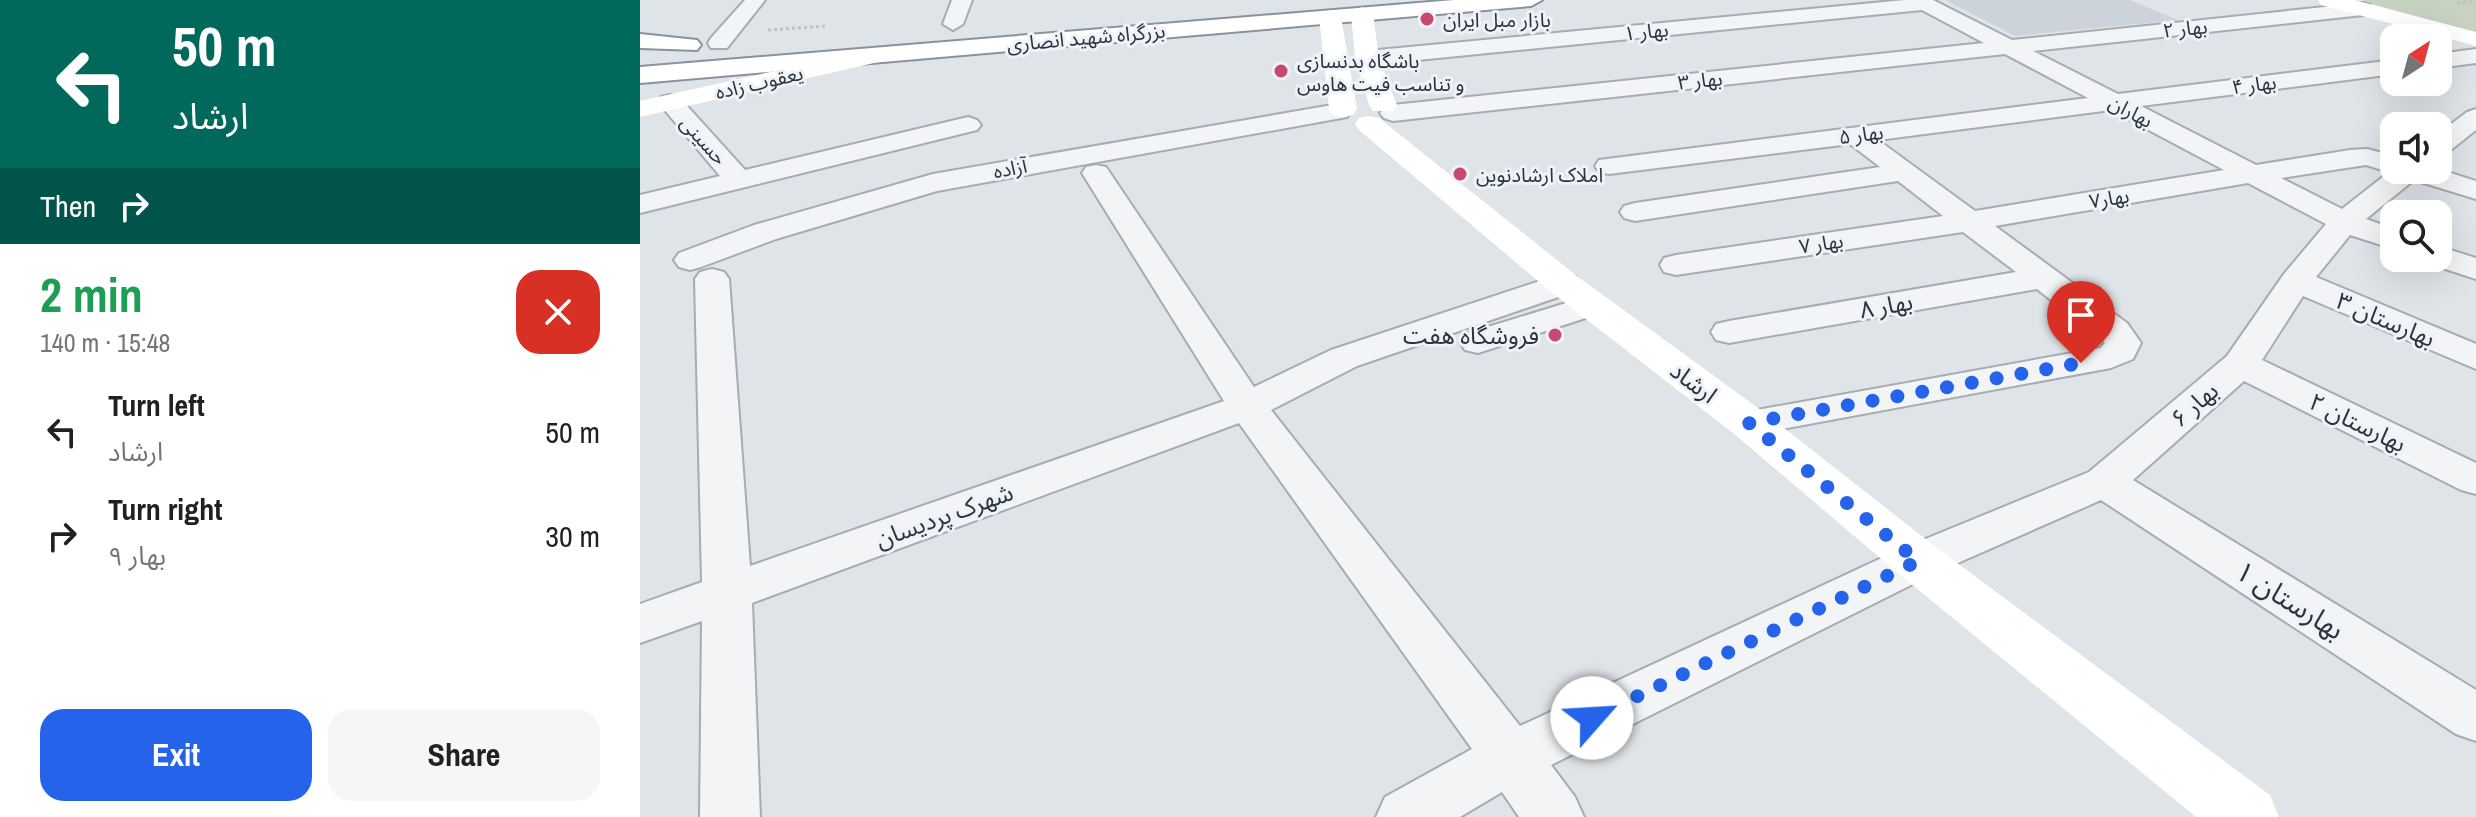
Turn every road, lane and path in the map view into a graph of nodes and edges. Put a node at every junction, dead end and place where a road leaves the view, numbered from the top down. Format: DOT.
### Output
graph roads {
  1 [pos="755,0"];
  2 [pos="962,0"];
  3 [pos="1531,0"];
  4 [pos="2329,0"];
  5 [pos="2467,0"];
  6 [pos="1922,2"];
  7 [pos="2476,2"];
  8 [pos="2363,9"];
  9 [pos="1362,14"];
  10 [pos="1330,17"];
  11 [pos="984,22"];
  12 [pos="946,25"];
  13 [pos="2476,39"];
  14 [pos="751,40"];
  15 [pos="640,41"];
  16 [pos="719,43"];
  17 [pos="689,45"];
  18 [pos="2007,46"];
  19 [pos="640,49"];
  20 [pos="878,55"];
  21 [pos="2476,56"];
  22 [pos="1367,58"];
  23 [pos="2452,59"];
  24 [pos="2380,69"];
  25 [pos="640,75"];
  26 [pos="670,102"];
  27 [pos="2113,102"];
  28 [pos="640,109"];
  29 [pos="1365,113"];
  30 [pos="968,125"];
  31 [pos="2471,126"];
  32 [pos="1855,135"];
  33 [pos="2452,138"];
  34 [pos="2380,161"];
  35 [pos="1609,166"];
  36 [pos="1902,172"];
  37 [pos="1096,173"];
  38 [pos="2251,174"];
  39 [pos="738,179"];
  40 [pos="2452,183"];
  41 [pos="2393,184"];
  42 [pos="2476,190"];
  43 [pos="640,204"];
  44 [pos="1635,212"];
  45 [pos="1966,222"];
  46 [pos="2344,222"];
  47 [pos="2380,235"];
  48 [pos="2452,261"];
  49 [pos="1676,265"];
  50 [pos="2476,269"];
  51 [pos="2042,278"];
  52 [pos="2296,281"];
  53 [pos="1578,295"];
  54 [pos="1729,332"];
  55 [pos="2476,358"];
  56 [pos="2240,364"];
  57 [pos="1247,406"];
  58 [pos="1749,423"];
  59 [pos="2476,480"];
  60 [pos="2104,482"];
  61 [pos="1918,561"];
  62 [pos="727,593"];
  63 [pos="640,624"];
  64 [pos="2476,718"];
  65 [pos="1511,757"];
  66 [pos="730,817"];
  67 [pos="1406,817"];
  68 [pos="1554,817"];
  69 [pos="2246,817"];
  1 -- 16 [label="street"];
  2 -- 12 [label="street"];
  3 -- 9 [label="main road, بزرگراه شهید انصاری"];
  4 -- 8 [label="main road"];
  5 -- 7 [label="path"];
  6 -- 18 [label="street, بهاران"];
  6 -- 22 [label="street, بهار ۱"];
  8 -- 13 [label="main road"];
  8 -- 18 [label="street, بهار ۲"];
  9 -- 10 [label="main road, بزرگراه شهید انصاری"];
  9 -- 22 [label="main road"];
  10 -- 20 [label="main road, بزرگراه شهید انصاری"];
  10 -- 29 [label="main road"];
  11 -- 12 [label="main road, بزرگراه شهید انصاری"];
  14 -- 16 [label="main road"];
  15 -- 17 [label="main road"];
  16 -- 17 [label="main road"];
  17 -- 19 [label="main road"];
  18 -- 27 [label="street, بهاران"];
  18 -- 29 [label="street, بهار ۳"];
  20 -- 25 [label="main road, بزرگراه شهید انصاری"];
  20 -- 26 [label="main road, یعقوب زاده"];
  21 -- 23 [label="street"];
  22 -- 29 [label="main road"];
  24 -- 27 [label="street, بهار ۴"];
  26 -- 28 [label="main road, یعقوب زاده"];
  26 -- 39 [label="street, حسینی"];
  27 -- 32 [label="street, بهار ۵"];
  27 -- 38 [label="street, بهاران"];
  29 -- 53 [label="main road, ارشاد"];
  29 -- 62 [label="street, آزاده"];
  30 -- 39 [label="street"];
  31 -- 33 [label="street"];
  32 -- 35 [label="street, بهار ۵"];
  32 -- 36 [label="street"];
  34 -- 38 [label="street"];
  36 -- 44 [label="street"];
  36 -- 45 [label="street"];
  37 -- 57 [label="street"];
  38 -- 45 [label="street, بهار۷"];
  38 -- 46 [label="street, بهاران"];
  39 -- 43 [label="street"];
  40 -- 42 [label="street"];
  41 -- 46 [label="street, بهار ۶"];
  45 -- 49 [label="street, بهار ۷"];
  45 -- 51 [label="street"];
  46 -- 47 [label="street, بهاران"];
  46 -- 52 [label="street, بهار ۶"];
  48 -- 50 [label="street"];
  51 -- 54 [label="street, بهار ۸"];
  51 -- 58 [label="street"];
  52 -- 55 [label="street, بهارستان ۳"];
  52 -- 56 [label="street, بهار ۶"];
  53 -- 57 [label="street, شهرک پردیسان"];
  53 -- 58 [label="main road, ارشاد"];
  56 -- 59 [label="street, بهارستان ۲"];
  56 -- 60 [label="street, بهار ۶"];
  57 -- 62 [label="street, شهرک پردیسان"];
  57 -- 65 [label="street"];
  58 -- 61 [label="main road, ارشاد"];
  60 -- 61 [label="street, بهار ۶"];
  60 -- 64 [label="street, بهارستان ۱"];
  61 -- 65 [label="street, بهار ۶"];
  61 -- 69 [label="main road, ارشاد"];
  62 -- 63 [label="street, شهرک پردیسان"];
  62 -- 66 [label="street"];
  65 -- 67 [label="street"];
  65 -- 68 [label="street"];
}
